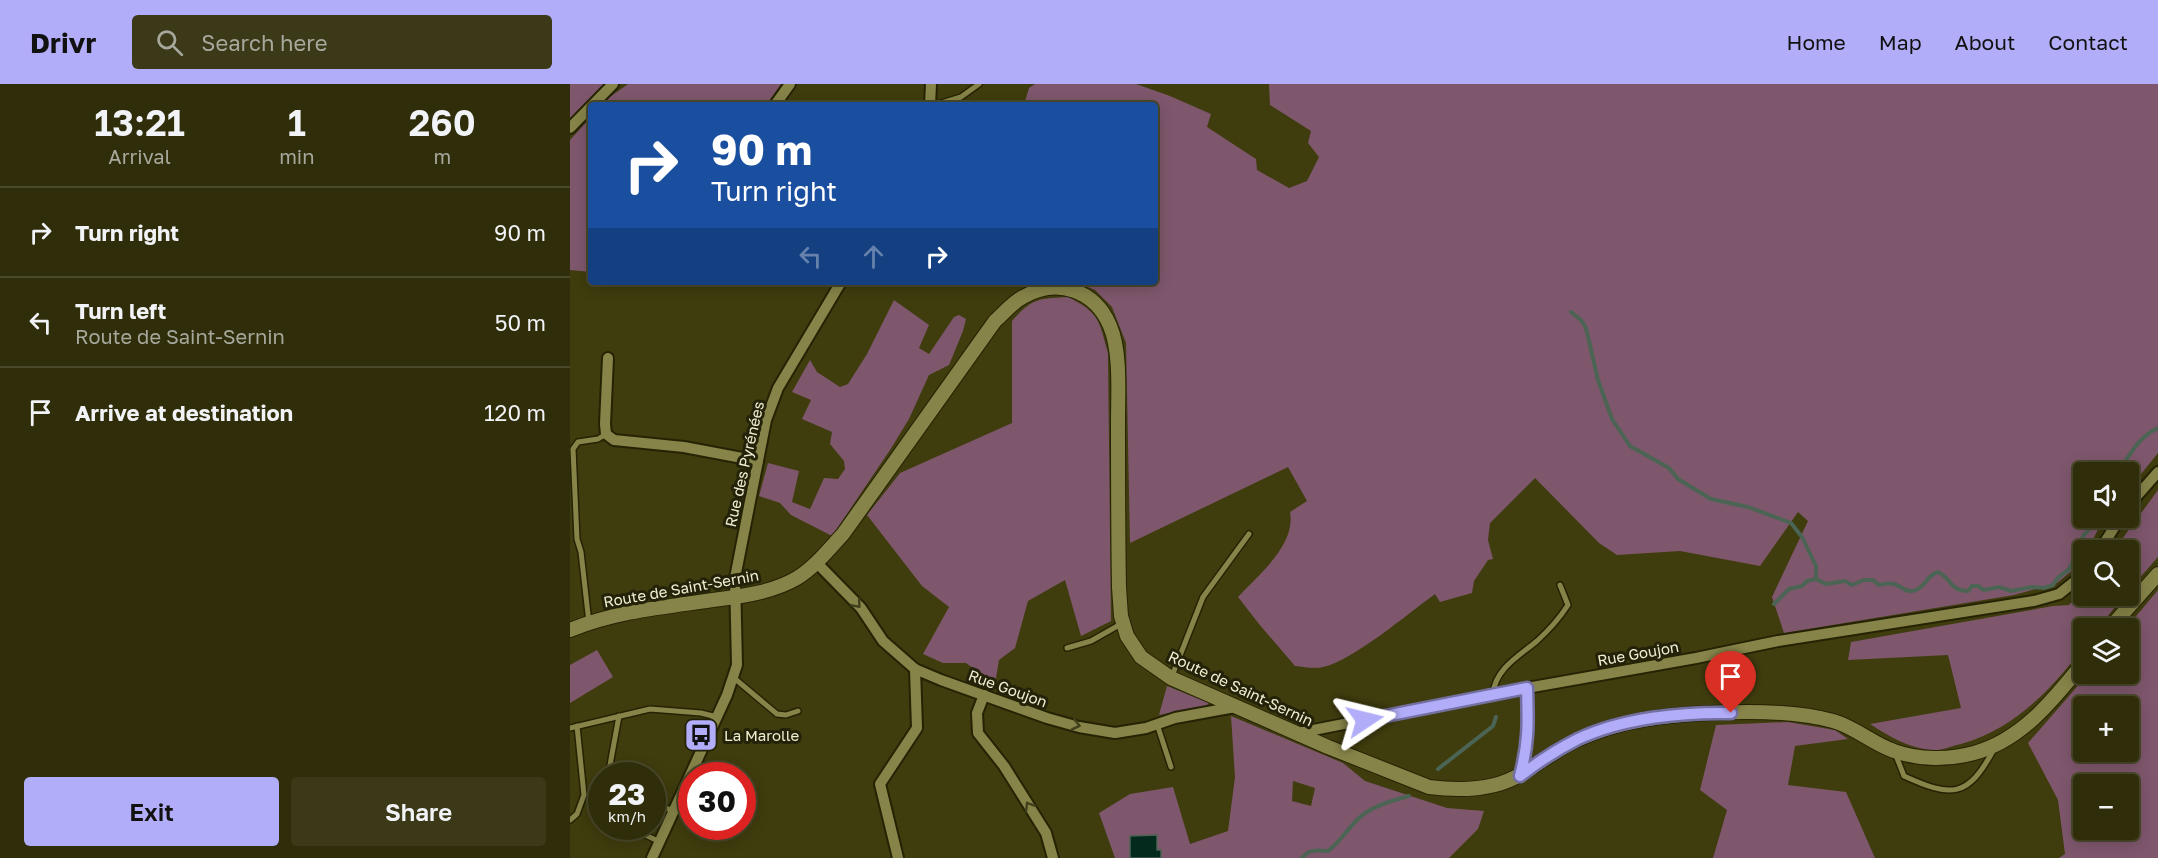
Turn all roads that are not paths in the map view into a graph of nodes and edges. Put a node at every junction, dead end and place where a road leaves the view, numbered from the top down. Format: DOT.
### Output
graph roads {
  1 [pos="613,84"];
  2 [pos="790,84"];
  3 [pos="931,84"];
  4 [pos="979,84"];
  5 [pos="595,102"];
  6 [pos="777,102"];
  7 [pos="930,102"];
  8 [pos="944,102"];
  9 [pos="588,110"];
  10 [pos="570,128"];
  11 [pos="839,285"];
  12 [pos="608,358"];
  13 [pos="606,434"];
  14 [pos="758,461"];
  15 [pos="2158,472"];
  16 [pos="2139,492"];
  17 [pos="1250,534"];
  18 [pos="816,562"];
  19 [pos="2158,574"];
  20 [pos="2073,583"];
  21 [pos="1560,585"];
  22 [pos="735,597"];
  23 [pos="2119,618"];
  24 [pos="589,622"];
  25 [pos="1123,623"];
  26 [pos="570,630"];
  27 [pos="1066,648"];
  28 [pos="915,669"];
  29 [pos="2073,675"];
  30 [pos="734,678"];
  31 [pos="1171,678"];
  32 [pos="1527,688"];
  33 [pos="984,695"];
  34 [pos="1492,696"];
  35 [pos="1235,707"];
  36 [pos="798,711"];
  37 [pos="619,716"];
  38 [pos="717,717"];
  39 [pos="1157,724"];
  40 [pos="578,726"];
  41 [pos="570,728"];
  42 [pos="1298,732"];
  43 [pos="1996,745"];
  44 [pos="1894,751"];
  45 [pos="611,762"];
  46 [pos="1171,767"];
  47 [pos="1520,776"];
  48 [pos="666,808"];
  49 [pos="674,812"];
  50 [pos="570,820"];
  51 [pos="656,840"];
  52 [pos="660,842"];
  53 [pos="652,858"];
  54 [pos="898,858"];
  55 [pos="1053,858"];
  1 -- 5 [label="street"];
  2 -- 6 [label="street"];
  3 -- 7 [label="street"];
  4 -- 8 [label="lane"];
  9 -- 10 [label="street"];
  11 -- 14 [label="street, Rue des Pyrénées"];
  12 -- 13 [label="street"];
  13 -- 14 [label="street"];
  13 -- 24 [label="lane"];
  14 -- 22 [label="street, Rue des Pyrénées"];
  15 -- 16 [label="street"];
  17 -- 31 [label="lane"];
  18 -- 22 [label="street, Route de Saint-Sernin"];
  18 -- 25 [label="street, Route de Saint-Sernin"];
  18 -- 28 [label="street, Rue Goujon, one-way"];
  19 -- 23 [label="street"];
  20 -- 32 [label="street, Rue Goujon"];
  21 -- 34 [label="lane"];
  22 -- 24 [label="street, Route de Saint-Sernin"];
  22 -- 30 [label="street, Rue des Pyrénées"];
  24 -- 26 [label="street, Route de Saint-Sernin"];
  25 -- 27 [label="lane"];
  25 -- 31 [label="street, Route de Saint-Sernin"];
  28 -- 33 [label="street, Rue Goujon"];
  28 -- 54 [label="street"];
  29 -- 43 [label="street, Route de Saint-Sernin"];
  30 -- 36 [label="lane"];
  30 -- 38 [label="street, Rue des Pyrénées"];
  31 -- 35 [label="street, Route de Saint-Sernin"];
  32 -- 34 [label="street, Rue Goujon"];
  32 -- 47 [label="street"];
  33 -- 39 [label="street, Rue Goujon, one-way"];
  55 -- 33 [label="street, one-way"];
  34 -- 42 [label="street, Rue Goujon"];
  35 -- 39 [label="street, Rue Goujon"];
  35 -- 42 [label="street, Route de Saint-Sernin"];
  37 -- 38 [label="lane"];
  37 -- 40 [label="lane"];
  37 -- 45 [label="lane"];
  38 -- 49 [label="street, Rue des Pyrénées"];
  39 -- 46 [label="lane"];
  40 -- 41 [label="lane"];
  40 -- 50 [label="lane"];
  42 -- 47 [label="street, Route de Saint-Sernin"];
  43 -- 44 [label="street, Route de Saint-Sernin"];
  43 -- 44 [label="lane"];
  44 -- 47 [label="street, Route de Saint-Sernin"];
  48 -- 49 [label="lane"];
  49 -- 52 [label="street, Rue des Pyrénées"];
  51 -- 52 [label="lane"];
  52 -- 53 [label="street, Rue des Pyrénées"];
}
